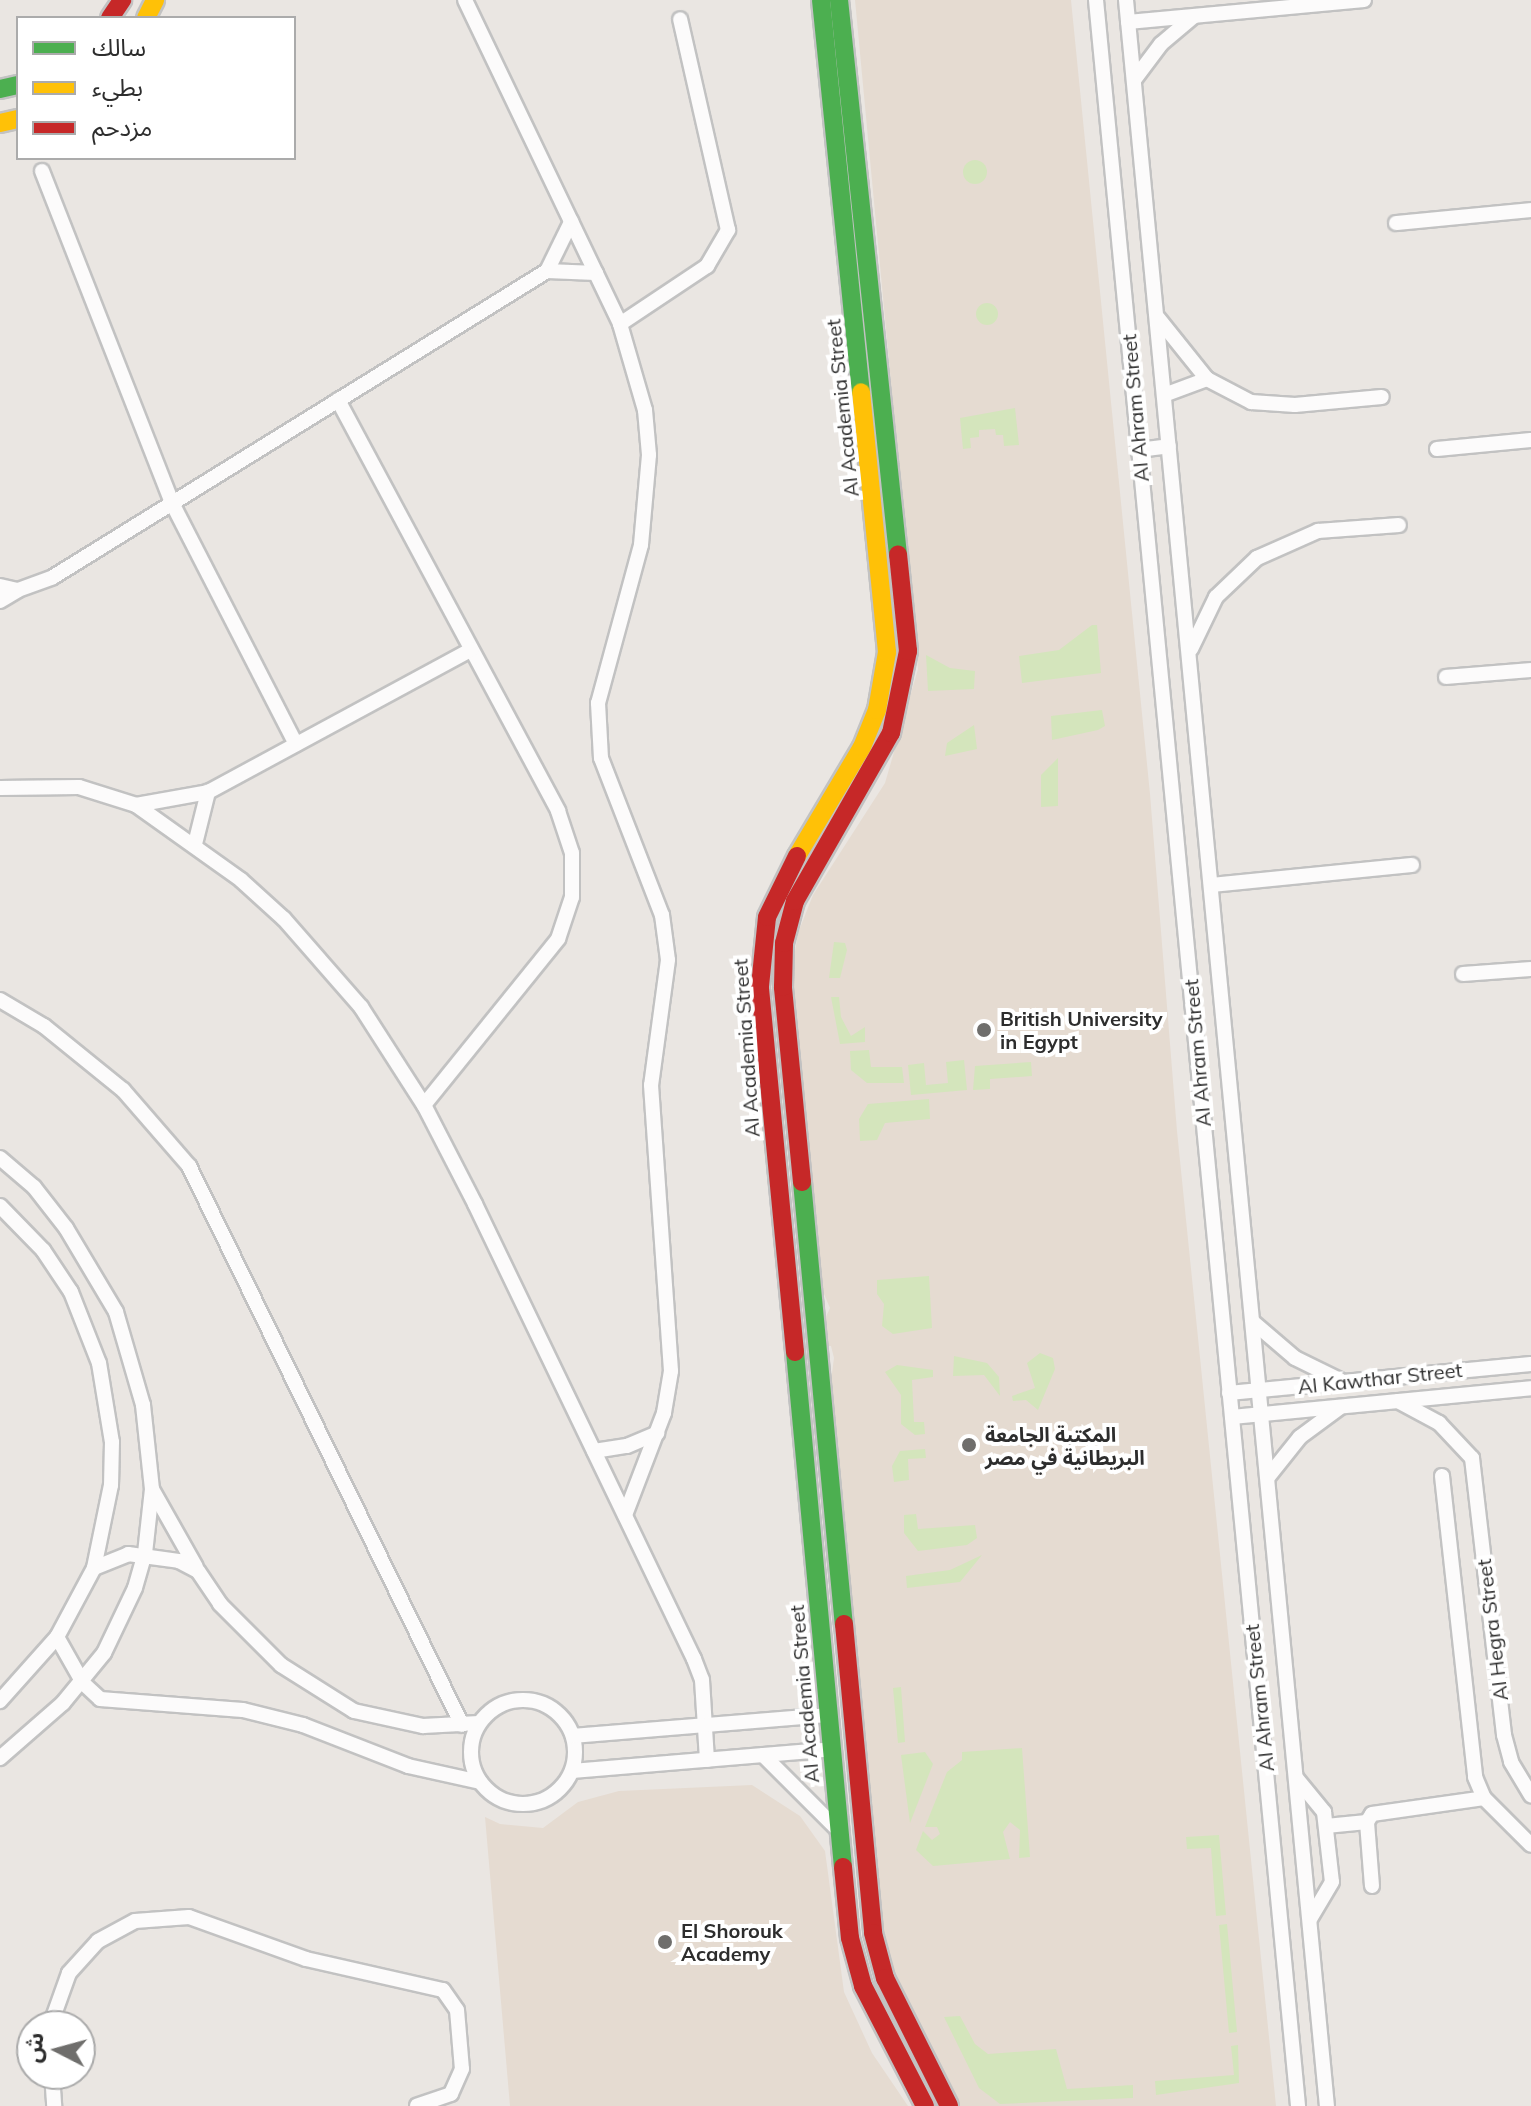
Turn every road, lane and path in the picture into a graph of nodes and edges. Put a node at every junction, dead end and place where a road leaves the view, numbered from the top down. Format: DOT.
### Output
graph roads {
  1 [pos="465,0"];
  2 [pos="821,0"];
  3 [pos="839,0"];
  4 [pos="1096,0"];
  5 [pos="1126,0"];
  6 [pos="1364,0"];
  7 [pos="1195,16"];
  8 [pos="680,19"];
  9 [pos="1128,22"];
  10 [pos="833,33"];
  11 [pos="1134,80"];
  12 [pos="42,171"];
  13 [pos="1531,210"];
  14 [pos="571,222"];
  15 [pos="1396,223"];
  16 [pos="547,271"];
  17 [pos="596,273"];
  18 [pos="1155,315"];
  19 [pos="620,324"];
  20 [pos="1207,379"];
  21 [pos="1164,395"];
  22 [pos="1382,397"];
  23 [pos="338,400"];
  24 [pos="1531,440"];
  25 [pos="1169,446"];
  26 [pos="1437,449"];
  27 [pos="1138,450"];
  28 [pos="172,503"];
  29 [pos="1399,525"];
  30 [pos="901,571"];
  31 [pos="881,574"];
  32 [pos="0,586"];
  33 [pos="18,590"];
  34 [pos="0,601"];
  35 [pos="471,650"];
  36 [pos="1189,653"];
  37 [pos="1531,670"];
  38 [pos="1446,677"];
  39 [pos="296,744"];
  40 [pos="0,788"];
  41 [pos="208,792"];
  42 [pos="136,805"];
  43 [pos="195,844"];
  44 [pos="1412,865"];
  45 [pos="1211,885"];
  46 [pos="1531,969"];
  47 [pos="1463,974"];
  48 [pos="0,1000"];
  49 [pos="424,1105"];
  50 [pos="0,1158"];
  51 [pos="800,1170"];
  52 [pos="777,1172"];
  53 [pos="0,1206"];
  54 [pos="1253,1322"];
  55 [pos="1531,1364"];
  56 [pos="1344,1382"];
  57 [pos="1531,1388"];
  58 [pos="1259,1390"];
  59 [pos="1229,1393"];
  60 [pos="1398,1401"];
  61 [pos="1341,1406"];
  62 [pos="1262,1414"];
  63 [pos="1232,1417"];
  64 [pos="657,1433"];
  65 [pos="594,1451"];
  66 [pos="1442,1476"];
  67 [pos="1268,1477"];
  68 [pos="152,1489"];
  69 [pos="625,1515"];
  70 [pos="145,1553"];
  71 [pos="94,1568"];
  72 [pos="198,1571"];
  73 [pos="838,1579"];
  74 [pos="816,1581"];
  75 [pos="57,1637"];
  76 [pos="83,1683"];
  77 [pos="0,1701"];
  78 [pos="829,1715"];
  79 [pos="479,1723"];
  80 [pos="462,1725"];
  81 [pos="704,1725"];
  82 [pos="573,1736"];
  83 [pos="832,1749"];
  84 [pos="763,1755"];
  85 [pos="0,1758"];
  86 [pos="707,1760"];
  87 [pos="572,1771"];
  88 [pos="1297,1779"];
  89 [pos="480,1782"];
  90 [pos="1531,1795"];
  91 [pos="1484,1798"];
  92 [pos="1367,1822"];
  93 [pos="1326,1826"];
  94 [pos="839,1832"];
  95 [pos="1531,1845"];
  96 [pos="1372,1886"];
  97 [pos="1310,1919"];
  98 [pos="885,1978"];
  99 [pos="863,1986"];
  100 [pos="56,2010"];
  101 [pos="417,2106"];
  102 [pos="925,2106"];
  103 [pos="949,2106"];
  104 [pos="1298,2106"];
  105 [pos="1327,2106"];
  1 -- 14 [label="street"];
  2 -- 10 [label="street, Al Academia Street"];
  3 -- 10 [label="street, Al Academia Street"];
  4 -- 27 [label="street, Al Ahram Street"];
  5 -- 9 [label="street, Al Ahram Street"];
  6 -- 7 [label="street"];
  7 -- 9 [label="street"];
  7 -- 11 [label="street"];
  8 -- 19 [label="street"];
  9 -- 11 [label="street, Al Ahram Street"];
  10 -- 30 [label="street, Al Academia Street"];
  10 -- 31 [label="street, Al Academia Street"];
  11 -- 18 [label="street, Al Ahram Street"];
  12 -- 28 [label="street"];
  13 -- 15 [label="street"];
  14 -- 16 [label="street"];
  14 -- 17 [label="street"];
  16 -- 17 [label="street"];
  16 -- 23 [label="street"];
  17 -- 19 [label="street"];
  18 -- 20 [label="street"];
  18 -- 21 [label="street, Al Ahram Street"];
  19 -- 64 [label="street"];
  20 -- 21 [label="street"];
  20 -- 22 [label="street"];
  21 -- 25 [label="street, Al Ahram Street"];
  23 -- 28 [label="street"];
  23 -- 35 [label="street"];
  24 -- 26 [label="street"];
  25 -- 27 [label="street"];
  25 -- 36 [label="street, Al Ahram Street"];
  27 -- 59 [label="street, Al Ahram Street"];
  28 -- 33 [label="street"];
  28 -- 39 [label="street"];
  29 -- 36 [label="street"];
  30 -- 31 [label="street"];
  30 -- 51 [label="street, Al Academia Street"];
  31 -- 52 [label="street, Al Academia Street"];
  32 -- 33 [label="street"];
  33 -- 34 [label="street"];
  35 -- 39 [label="street"];
  35 -- 49 [label="street"];
  36 -- 45 [label="street, Al Ahram Street"];
  37 -- 38 [label="street"];
  39 -- 41 [label="street"];
  40 -- 42 [label="street"];
  41 -- 42 [label="street"];
  41 -- 43 [label="street"];
  42 -- 43 [label="street"];
  43 -- 49 [label="street"];
  44 -- 45 [label="street"];
  45 -- 54 [label="street, Al Ahram Street"];
  46 -- 47 [label="street"];
  48 -- 80 [label="street"];
  49 -- 65 [label="street"];
  50 -- 68 [label="street"];
  51 -- 52 [label="street"];
  51 -- 73 [label="street, Al Academia Street"];
  52 -- 74 [label="street, Al Academia Street"];
  53 -- 71 [label="street"];
  54 -- 56 [label="street"];
  54 -- 58 [label="street, Al Ahram Street"];
  55 -- 56 [label="street, Al Kawthar Street"];
  56 -- 58 [label="street, Al Kawthar Street"];
  57 -- 60 [label="street, Al Kawthar Street"];
  58 -- 59 [label="street, Al Kawthar Street"];
  58 -- 62 [label="street, Al Ahram Street"];
  59 -- 63 [label="street, Al Ahram Street"];
  60 -- 61 [label="street, Al Kawthar Street"];
  60 -- 90 [label="street, Al Hegra Street"];
  61 -- 62 [label="street, Al Kawthar Street"];
  61 -- 67 [label="street"];
  62 -- 63 [label="street, Al Kawthar Street"];
  62 -- 67 [label="street, Al Ahram Street"];
  63 -- 104 [label="street, Al Ahram Street"];
  64 -- 65 [label="street"];
  64 -- 69 [label="street"];
  65 -- 69 [label="street"];
  66 -- 91 [label="street"];
  67 -- 88 [label="street, Al Ahram Street"];
  68 -- 70 [label="street"];
  68 -- 72 [label="street"];
  69 -- 81 [label="street"];
  70 -- 71 [label="street"];
  70 -- 72 [label="street"];
  70 -- 76 [label="street"];
  71 -- 75 [label="street"];
  72 -- 80 [label="street"];
  73 -- 74 [label="street"];
  73 -- 98 [label="street, Al Academia Street"];
  74 -- 78 [label="street, Al Academia Street"];
  75 -- 76 [label="street"];
  75 -- 77 [label="street"];
  76 -- 85 [label="street"];
  76 -- 89 [label="street"];
  78 -- 81 [label="street"];
  78 -- 83 [label="street, Al Academia Street"];
  79 -- 80 [label="street"];
  79 -- 82 [label="street"];
  79 -- 89 [label="street"];
  81 -- 82 [label="street"];
  81 -- 86 [label="street"];
  82 -- 87 [label="street"];
  83 -- 84 [label="street"];
  83 -- 94 [label="street, Al Academia Street"];
  84 -- 86 [label="street"];
  84 -- 94 [label="street"];
  86 -- 87 [label="street"];
  87 -- 89 [label="street"];
  88 -- 93 [label="street"];
  88 -- 97 [label="street, Al Ahram Street"];
  91 -- 92 [label="street"];
  91 -- 95 [label="street"];
  92 -- 93 [label="street"];
  92 -- 96 [label="street"];
  93 -- 97 [label="street"];
  94 -- 99 [label="street, Al Academia Street"];
  97 -- 105 [label="street, Al Ahram Street"];
  98 -- 99 [label="street"];
  98 -- 103 [label="street, Al Academia Street"];
  99 -- 102 [label="street, Al Academia Street"];
  100 -- 101 [label="street"];
}
